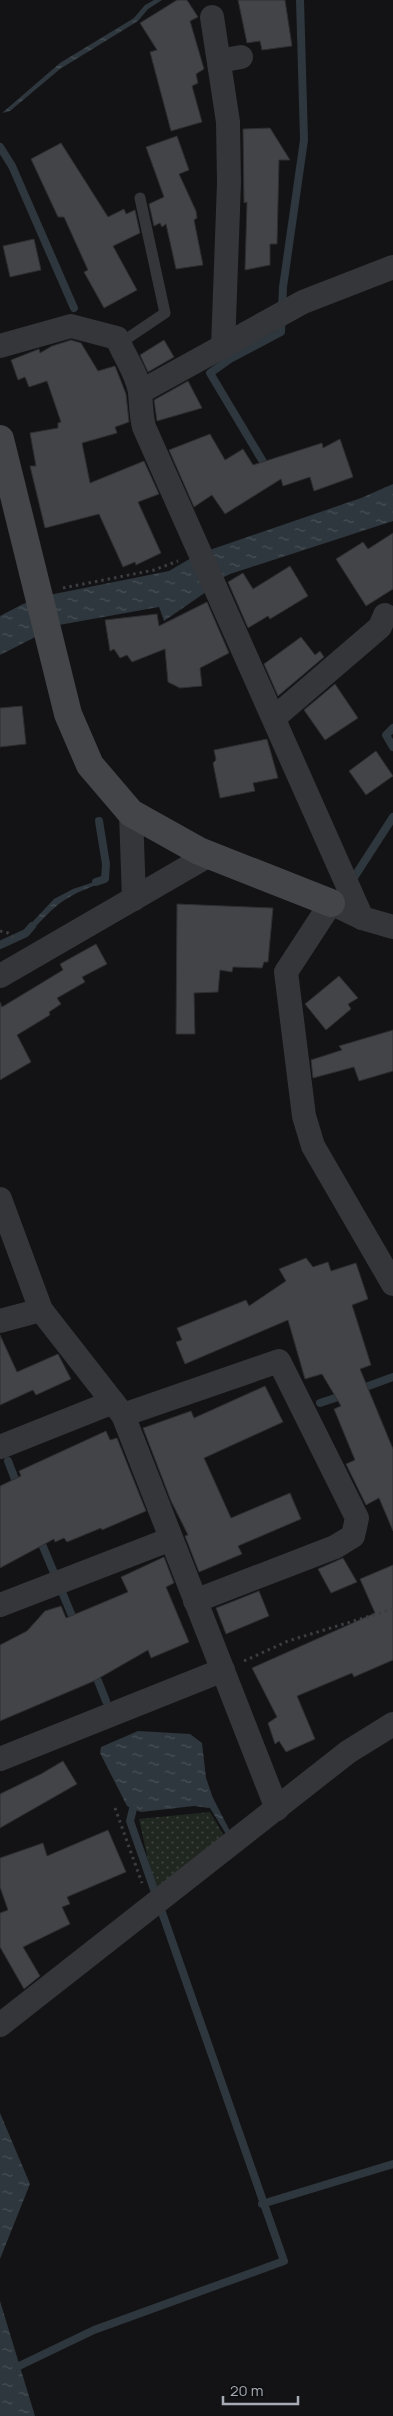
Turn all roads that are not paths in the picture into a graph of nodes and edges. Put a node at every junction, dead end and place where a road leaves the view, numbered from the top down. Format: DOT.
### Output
graph roads {
  1 [pos="212,17"];
  2 [pos="140,198"];
  3 [pos="393,267"];
  4 [pos="119,344"];
  5 [pos="0,346"];
  6 [pos="223,347"];
  7 [pos="140,392"];
  8 [pos="0,439"];
  9 [pos="385,615"];
  10 [pos="274,718"];
  11 [pos="131,813"];
  12 [pos="209,855"];
  13 [pos="134,899"];
  14 [pos="331,903"];
  15 [pos="362,918"];
  16 [pos="393,928"];
  17 [pos="0,976"];
  18 [pos="0,1199"];
  19 [pos="393,1284"];
  20 [pos="41,1310"];
  21 [pos="0,1321"];
  22 [pos="118,1408"];
  23 [pos="0,1447"];
  24 [pos="171,1539"];
  25 [pos="195,1601"];
  26 [pos="0,1605"];
  27 [pos="223,1670"];
  28 [pos="393,1724"];
  29 [pos="0,1760"];
  30 [pos="277,1809"];
  31 [pos="0,2025"];
  1 -- 6 [label="street"];
  2 -- 4 [label="lane"];
  3 -- 6 [label="street"];
  4 -- 5 [label="street"];
  4 -- 7 [label="street"];
  6 -- 7 [label="street"];
  7 -- 10 [label="street"];
  8 -- 11 [label="street"];
  9 -- 10 [label="street"];
  10 -- 15 [label="street"];
  11 -- 12 [label="street"];
  11 -- 13 [label="street"];
  12 -- 13 [label="street"];
  12 -- 14 [label="street"];
  13 -- 17 [label="street"];
  14 -- 15 [label="street"];
  14 -- 19 [label="street"];
  15 -- 16 [label="street"];
  18 -- 20 [label="street"];
  20 -- 21 [label="street"];
  20 -- 22 [label="street"];
  22 -- 23 [label="street"];
  22 -- 24 [label="street"];
  22 -- 25 [label="street"];
  24 -- 25 [label="street"];
  24 -- 26 [label="street"];
  25 -- 27 [label="street"];
  27 -- 29 [label="street"];
  27 -- 30 [label="street"];
  28 -- 30 [label="street"];
  30 -- 31 [label="street"];
}
